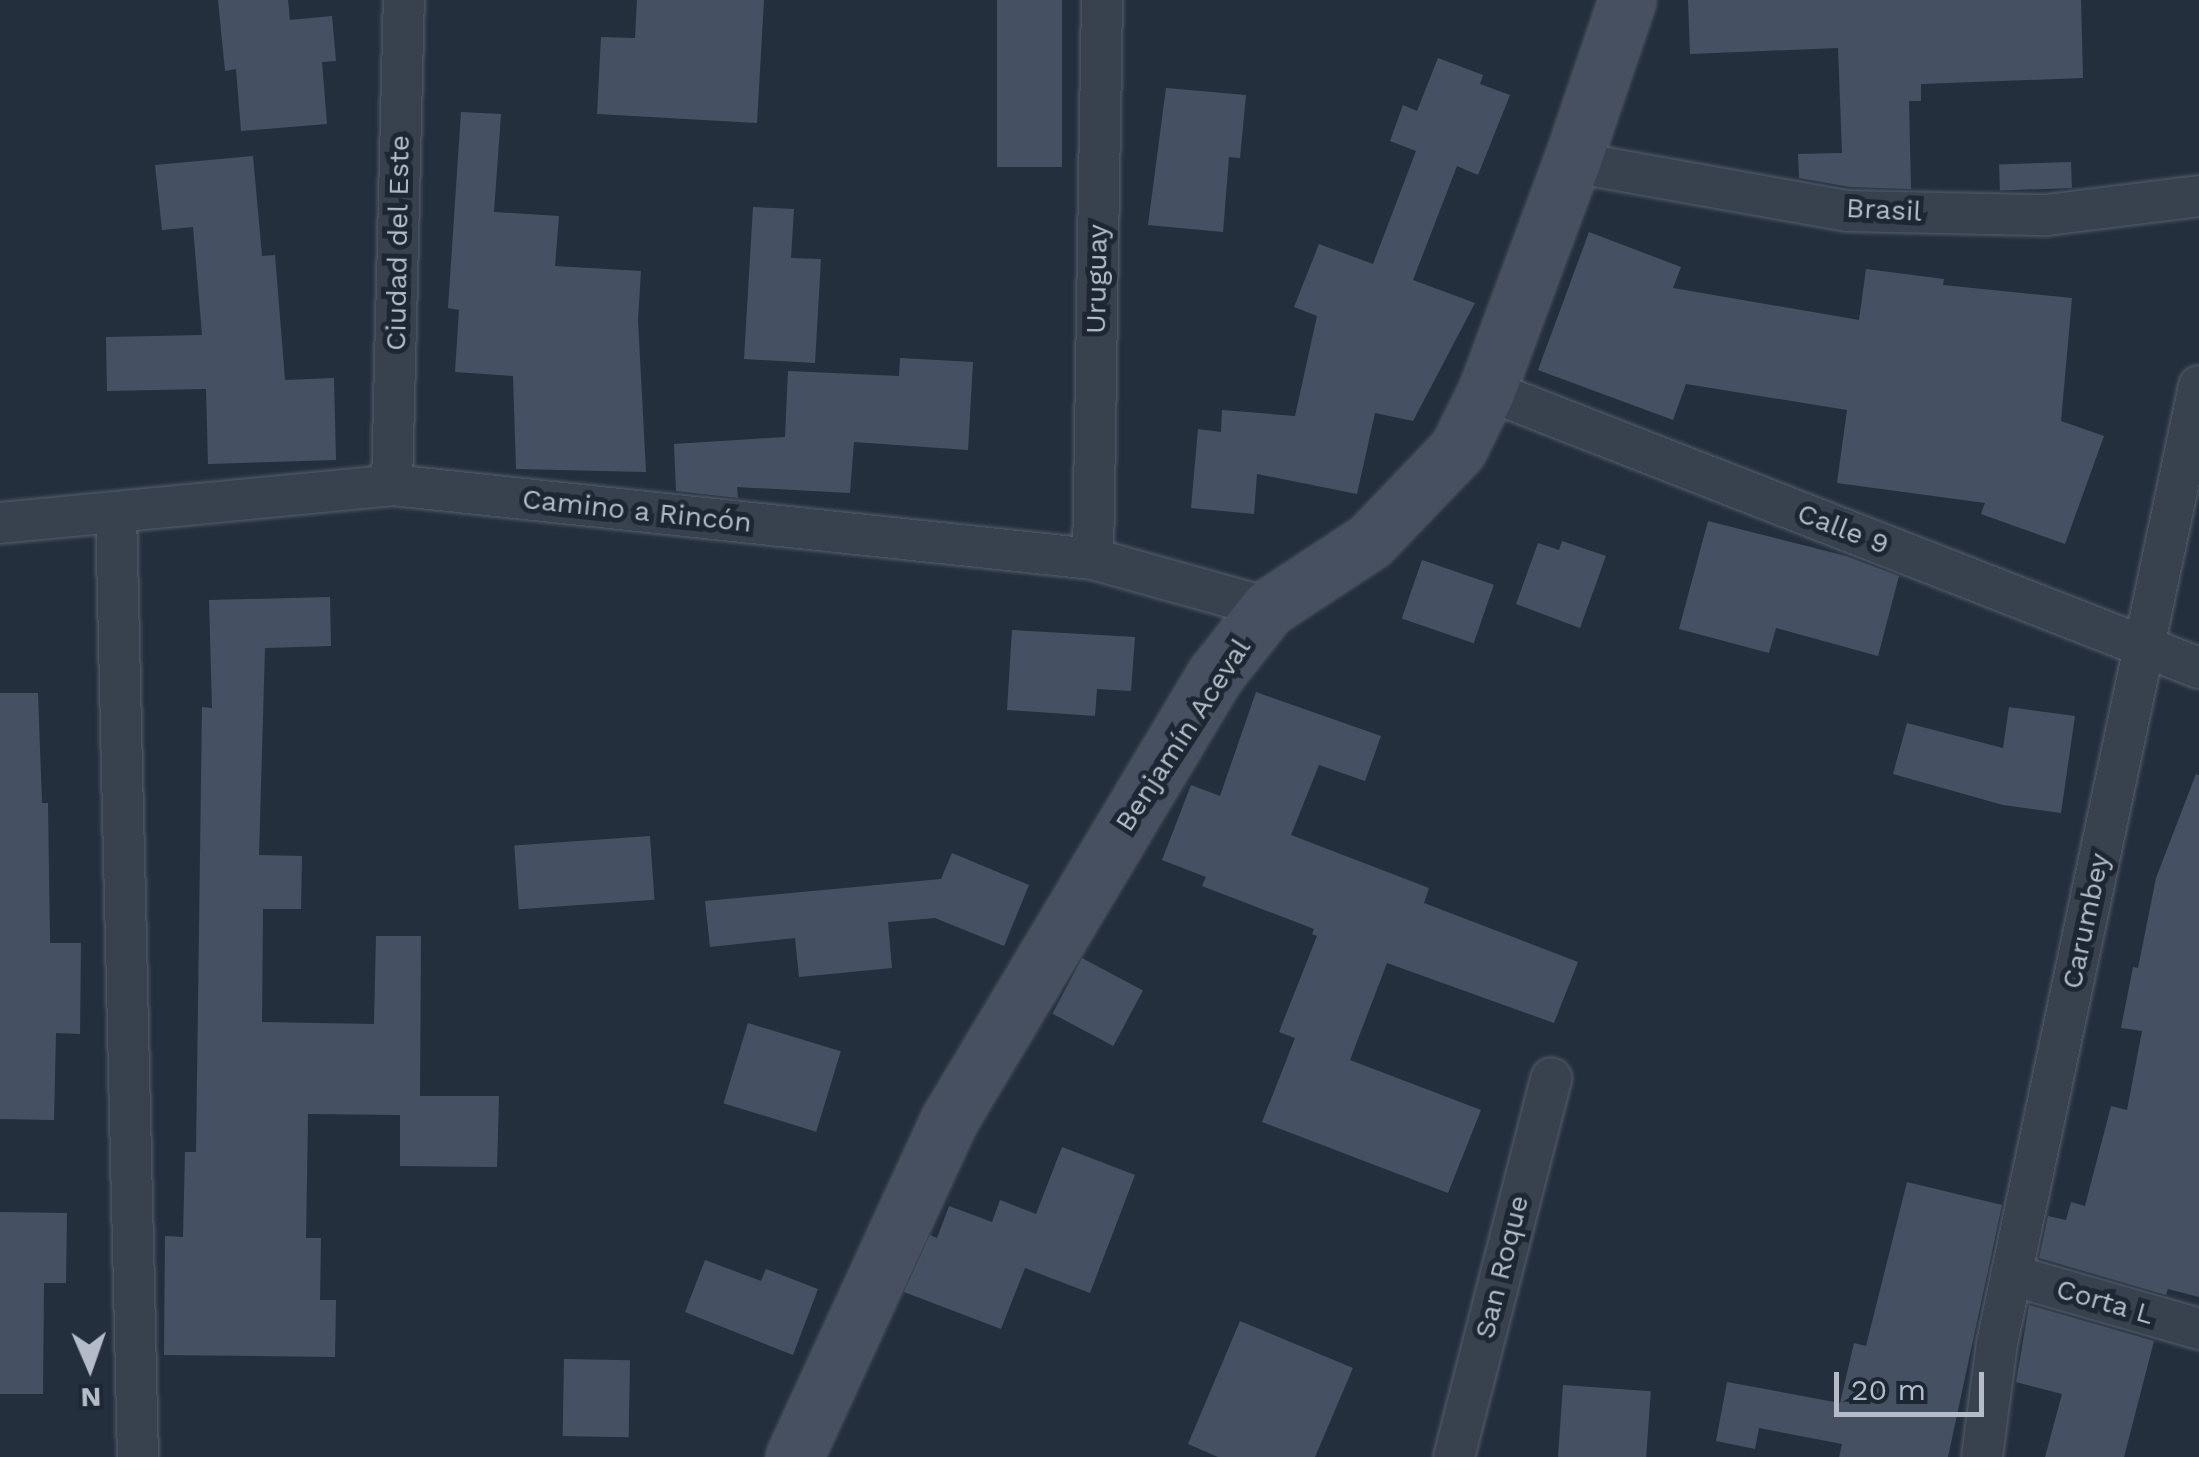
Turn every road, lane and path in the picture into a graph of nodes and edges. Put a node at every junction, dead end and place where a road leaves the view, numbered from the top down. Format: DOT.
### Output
graph roads {
  1 [pos="404,0"];
  2 [pos="1102,0"];
  3 [pos="1626,0"];
  4 [pos="1572,162"];
  5 [pos="2199,196"];
  6 [pos="2199,386"];
  7 [pos="1488,390"];
  8 [pos="392,486"];
  9 [pos="116,512"];
  10 [pos="0,522"];
  11 [pos="1093,559"];
  12 [pos="1268,608"];
  13 [pos="2144,646"];
  14 [pos="2199,668"];
  15 [pos="1551,1078"];
  16 [pos="2011,1275"];
  17 [pos="2199,1330"];
  18 [pos="138,1457"];
  19 [pos="794,1457"];
  20 [pos="1454,1457"];
  21 [pos="1982,1457"];
  1 -- 8 [label="street, Ciudad del Este"];
  2 -- 11 [label="street, Uruguay"];
  3 -- 4 [label="street, Benjamín Aceval"];
  4 -- 5 [label="street, Brasil"];
  4 -- 7 [label="street, Benjamín Aceval"];
  6 -- 13 [label="street, Carumbey"];
  7 -- 12 [label="street, Benjamín Aceval"];
  7 -- 13 [label="street, Calle 9"];
  8 -- 9 [label="street, Camino a Rincón"];
  8 -- 11 [label="street, Camino a Rincón"];
  9 -- 10 [label="street, Camino a Rincón"];
  9 -- 18 [label="street"];
  11 -- 12 [label="street, Camino a Rincón"];
  12 -- 19 [label="street, Benjamín Aceval"];
  13 -- 14 [label="street, Calle 9"];
  13 -- 16 [label="street, Carumbey"];
  15 -- 20 [label="street, San Roque"];
  16 -- 17 [label="street, Corta L"];
  16 -- 21 [label="street, Carumbey"];
}
